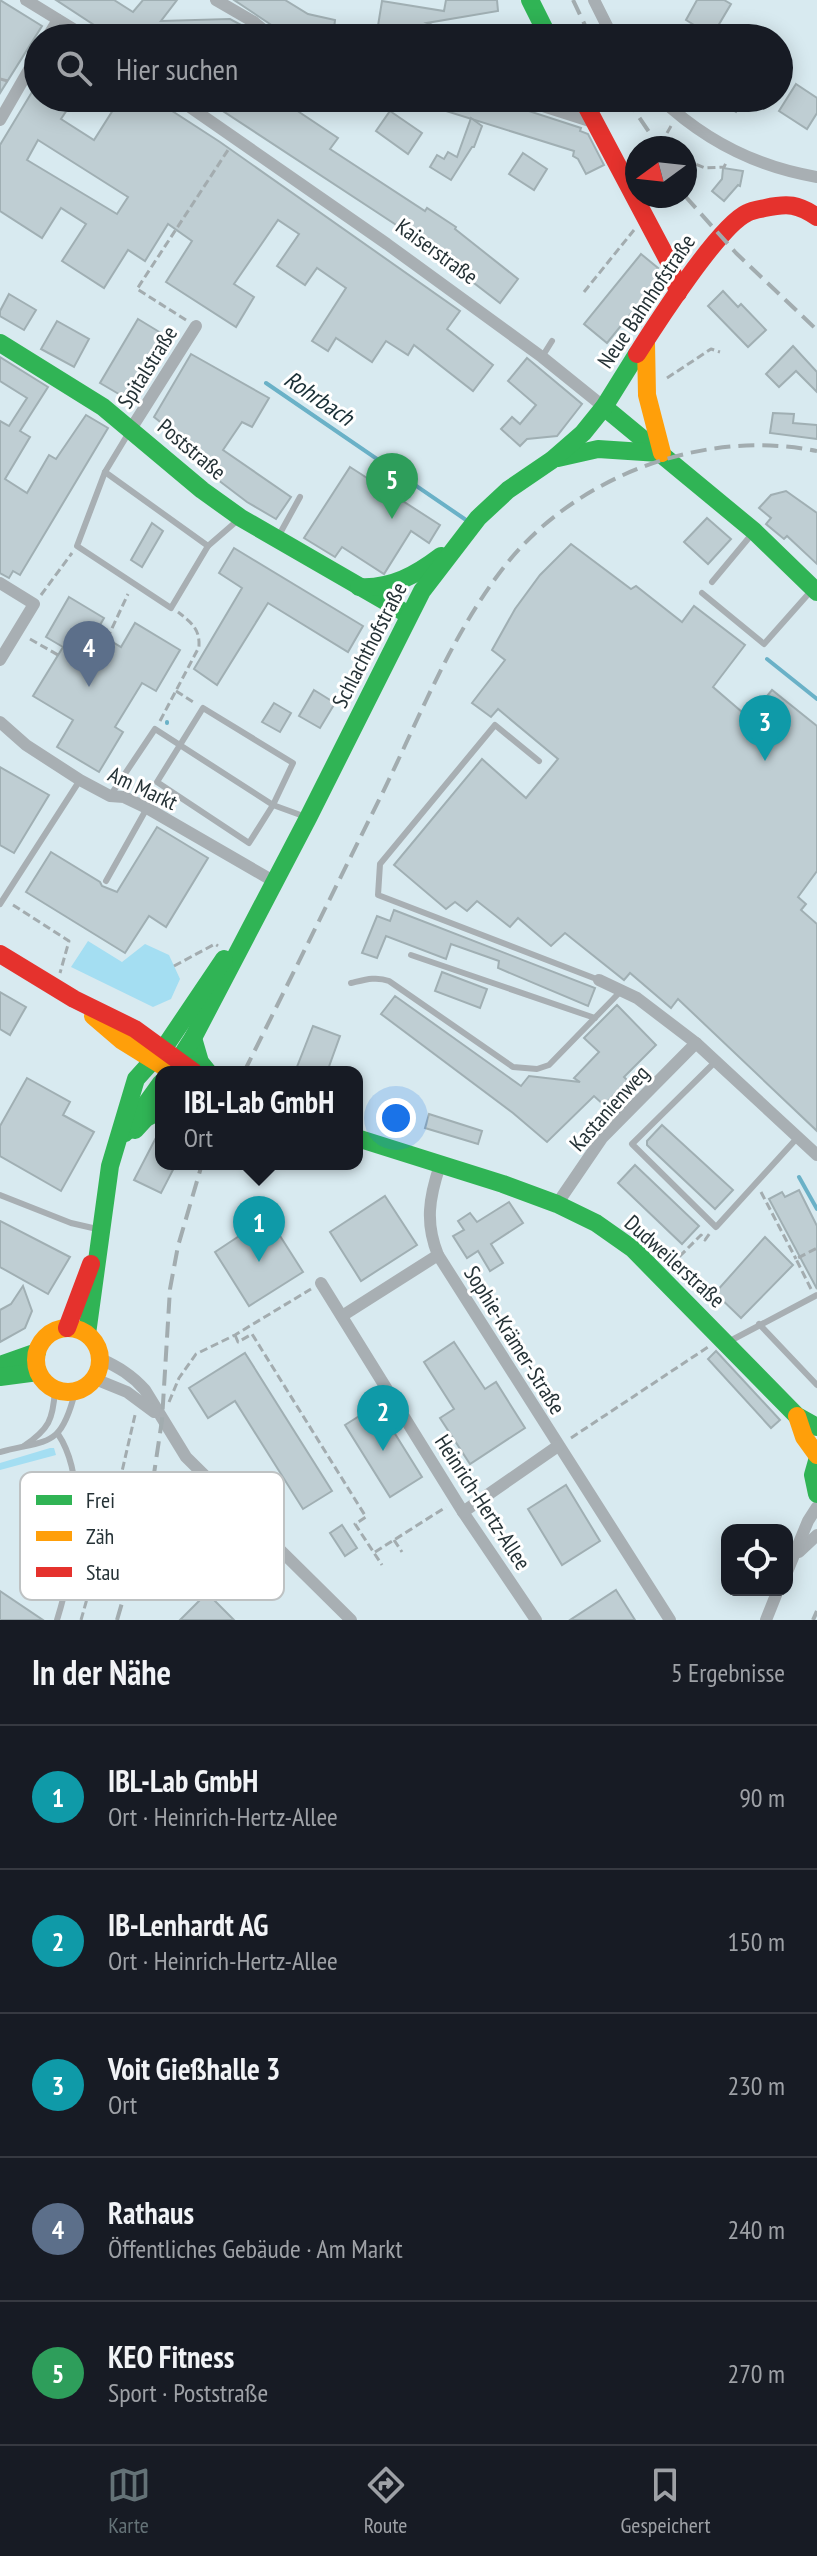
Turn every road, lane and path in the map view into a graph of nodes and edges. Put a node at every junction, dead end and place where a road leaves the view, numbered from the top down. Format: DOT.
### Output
graph roads {
  1 [pos="26,0"];
  2 [pos="216,0"];
  3 [pos="530,0"];
  4 [pos="594,0"];
  5 [pos="58,20"];
  6 [pos="56,24"];
  7 [pos="65,24"];
  8 [pos="256,24"];
  9 [pos="542,24"];
  10 [pos="606,24"];
  11 [pos="24,78"];
  12 [pos="196,112"];
  13 [pos="562,112"];
  14 [pos="590,112"];
  15 [pos="677,114"];
  16 [pos="0,120"];
  17 [pos="596,123"];
  18 [pos="668,136"];
  19 [pos="235,140"];
  20 [pos="733,151"];
  21 [pos="697,165"];
  22 [pos="817,177"];
  23 [pos="645,214"];
  24 [pos="817,217"];
  25 [pos="584,292"];
  26 [pos="678,293"];
  27 [pos="196,326"];
  28 [pos="552,341"];
  29 [pos="646,342"];
  30 [pos="0,343"];
  31 [pos="720,352"];
  32 [pos="542,357"];
  33 [pos="667,378"];
  34 [pos="604,407"];
  35 [pos="131,429"];
  36 [pos="662,453"];
  37 [pos="552,460"];
  38 [pos="105,472"];
  39 [pos="300,497"];
  40 [pos="241,518"];
  41 [pos="754,531"];
  42 [pos="277,540"];
  43 [pos="460,542"];
  44 [pos="77,546"];
  45 [pos="208,546"];
  46 [pos="712,582"];
  47 [pos="0,583"];
  48 [pos="133,583"];
  49 [pos="356,586"];
  50 [pos="815,591"];
  51 [pos="702,593"];
  52 [pos="34,604"];
  53 [pos="171,608"];
  54 [pos="409,615"];
  55 [pos="17,632"];
  56 [pos="107,639"];
  57 [pos="58,655"];
  58 [pos="0,660"];
  59 [pos="175,691"];
  60 [pos="203,708"];
  61 [pos="0,722"];
  62 [pos="155,729"];
  63 [pos="180,744"];
  64 [pos="539,761"];
  65 [pos="80,780"];
  66 [pos="110,796"];
  67 [pos="273,805"];
  68 [pos="147,808"];
  69 [pos="308,818"];
  70 [pos="106,881"];
  71 [pos="275,882"];
  72 [pos="2,901"];
  73 [pos="260,910"];
  74 [pos="228,952"];
  75 [pos="0,954"];
  76 [pos="411,955"];
  77 [pos="174,966"];
  78 [pos="599,980"];
  79 [pos="351,983"];
  80 [pos="621,991"];
  81 [pos="66,994"];
  82 [pos="595,1018"];
  83 [pos="193,1038"];
  84 [pos="696,1043"];
  85 [pos="159,1053"];
  86 [pos="716,1061"];
  87 [pos="173,1066"];
  88 [pos="179,1066"];
  89 [pos="203,1066"];
  90 [pos="155,1092"];
  91 [pos="155,1113"];
  92 [pos="798,1137"];
  93 [pos="363,1140"];
  94 [pos="113,1152"];
  95 [pos="817,1155"];
  96 [pos="440,1165"];
  97 [pos="757,1185"];
  98 [pos="0,1195"];
  99 [pos="557,1204"];
  100 [pos="101,1229"];
  101 [pos="705,1240"];
  102 [pos="817,1248"];
  103 [pos="96,1255"];
  104 [pos="438,1255"];
  105 [pos="796,1259"];
  106 [pos="660,1276"];
  107 [pos="321,1283"];
  108 [pos="816,1296"];
  109 [pos="342,1316"];
  110 [pos="759,1324"];
  111 [pos="67,1328"];
  112 [pos="87,1334"];
  113 [pos="235,1335"];
  114 [pos="724,1340"];
  115 [pos="37,1352"];
  116 [pos="101,1359"];
  117 [pos="0,1365"];
  118 [pos="38,1372"];
  119 [pos="0,1377"];
  120 [pos="95,1379"];
  121 [pos="817,1385"];
  122 [pos="55,1390"];
  123 [pos="75,1392"];
  124 [pos="138,1400"];
  125 [pos="797,1416"];
  126 [pos="162,1420"];
  127 [pos="817,1427"];
  128 [pos="58,1434"];
  129 [pos="24,1446"];
  130 [pos="558,1446"];
  131 [pos="0,1452"];
  132 [pos="817,1455"];
  133 [pos="817,1461"];
  134 [pos="71,1472"];
  135 [pos="122,1472"];
  136 [pos="201,1472"];
  137 [pos="817,1494"];
  138 [pos="460,1506"];
  139 [pos="817,1507"];
  140 [pos="817,1535"];
  141 [pos="394,1540"];
  142 [pos="402,1552"];
  143 [pos="374,1553"];
  144 [pos="284,1554"];
  145 [pos="796,1554"];
  146 [pos="793,1560"];
  147 [pos="382,1565"];
  148 [pos="776,1596"];
  149 [pos="63,1600"];
  150 [pos="87,1600"];
  151 [pos="57,1620"];
  152 [pos="81,1620"];
  153 [pos="351,1620"];
  154 [pos="536,1620"];
  155 [pos="670,1620"];
  156 [pos="766,1620"];
  1 -- 5 [label="street"];
  2 -- 8 [label="street"];
  3 -- 9 [label="main road"];
  4 -- 10 [label="street"];
  5 -- 6 [label="street"];
  5 -- 7 [label="street"];
  11 -- 16 [label="street"];
  12 -- 19 [label="street, Kaiserstraße"];
  13 -- 17 [label="street"];
  14 -- 17 [label="main road"];
  15 -- 18 [label="path"];
  15 -- 20 [label="street"];
  17 -- 23 [label="main road"];
  19 -- 27 [label="path"];
  19 -- 32 [label="street, Kaiserstraße"];
  20 -- 21 [label="path"];
  20 -- 22 [label="street"];
  23 -- 25 [label="path"];
  23 -- 26 [label="main road"];
  24 -- 26 [label="main road, Neue Bahnhofstraße"];
  26 -- 29 [label="main road, Neue Bahnhofstraße"];
  27 -- 35 [label="street, Spitalstraße"];
  28 -- 32 [label="lane"];
  29 -- 34 [label="main road, Neue Bahnhofstraße"];
  29 -- 36 [label="main road"];
  30 -- 35 [label="main road, Poststraße"];
  31 -- 33 [label="path"];
  32 -- 34 [label="street, Kaiserstraße"];
  34 -- 36 [label="main road, Kaiserstraße"];
  34 -- 37 [label="main road, Schlachthofstraße"];
  35 -- 38 [label="lane"];
  35 -- 40 [label="main road, Poststraße"];
  36 -- 37 [label="main road"];
  36 -- 41 [label="main road, Kaiserstraße"];
  37 -- 43 [label="main road, Schlachthofstraße"];
  38 -- 44 [label="lane"];
  38 -- 45 [label="lane"];
  39 -- 42 [label="lane"];
  40 -- 42 [label="main road, Poststraße"];
  40 -- 45 [label="lane"];
  41 -- 46 [label="lane"];
  41 -- 50 [label="main road, Kaiserstraße"];
  42 -- 49 [label="main road, Poststraße"];
  43 -- 49 [label="main road"];
  43 -- 54 [label="main road, Schlachthofstraße"];
  44 -- 48 [label="lane"];
  44 -- 52 [label="path"];
  45 -- 53 [label="lane"];
  47 -- 52 [label="street"];
  48 -- 53 [label="lane"];
  48 -- 56 [label="path"];
  49 -- 54 [label="main road, Poststraße"];
  50 -- 51 [label="lane"];
  52 -- 55 [label="street"];
  53 -- 59 [label="path"];
  54 -- 69 [label="main road, Schlachthofstraße"];
  55 -- 57 [label="path"];
  55 -- 58 [label="street"];
  59 -- 60 [label="path"];
  59 -- 62 [label="path"];
  60 -- 63 [label="lane"];
  60 -- 67 [label="lane"];
  61 -- 65 [label="street, Am Markt"];
  62 -- 63 [label="lane"];
  62 -- 66 [label="lane"];
  63 -- 67 [label="lane"];
  63 -- 67 [label="lane"];
  64 -- 78 [label="lane"];
  65 -- 66 [label="street, Am Markt"];
  65 -- 72 [label="lane"];
  66 -- 68 [label="street, Am Markt"];
  67 -- 69 [label="lane"];
  68 -- 70 [label="lane"];
  68 -- 71 [label="street, Am Markt"];
  69 -- 71 [label="main road, Schlachthofstraße"];
  71 -- 73 [label="main road, Schlachthofstraße"];
  72 -- 81 [label="path"];
  73 -- 74 [label="main road, Schlachthofstraße"];
  73 -- 83 [label="main road, Schlachthofstraße"];
  74 -- 77 [label="path"];
  74 -- 85 [label="main road, Schlachthofstraße"];
  75 -- 81 [label="main road"];
  76 -- 82 [label="lane"];
  78 -- 80 [label="street"];
  79 -- 82 [label="lane"];
  80 -- 82 [label="lane"];
  80 -- 84 [label="street"];
  81 -- 85 [label="main road"];
  83 -- 88 [label="main road, Schlachthofstraße"];
  83 -- 89 [label="main road"];
  84 -- 86 [label="street"];
  84 -- 99 [label="street, Kastanienweg"];
  85 -- 87 [label="main road"];
  85 -- 94 [label="main road, Schlachthofstraße"];
  86 -- 92 [label="street"];
  86 -- 97 [label="lane"];
  90 -- 94 [label="main road"];
  91 -- 94 [label="main road"];
  92 -- 95 [label="street"];
  92 -- 97 [label="lane"];
  93 -- 96 [label="main road, Dudweilerstraße"];
  94 -- 100 [label="main road, Schlachthofstraße"];
  96 -- 99 [label="main road, Dudweilerstraße"];
  96 -- 104 [label="street, Sophie-Krämer-Straße"];
  97 -- 105 [label="path"];
  98 -- 100 [label="lane"];
  99 -- 106 [label="main road, Dudweilerstraße"];
  100 -- 103 [label="main road, Schlachthofstraße"];
  101 -- 106 [label="path"];
  102 -- 105 [label="path"];
  103 -- 111 [label="main road"];
  103 -- 112 [label="main road"];
  104 -- 109 [label="street, Sophie-Krämer-Straße"];
  104 -- 130 [label="street, Sophie-Krämer-Straße"];
  105 -- 108 [label="path"];
  106 -- 114 [label="main road, Dudweilerstraße"];
  107 -- 109 [label="street, Heinrich-Hertz-Allee"];
  107 -- 113 [label="path"];
  108 -- 110 [label="lane"];
  109 -- 138 [label="street, Heinrich-Hertz-Allee"];
  110 -- 114 [label="lane"];
  110 -- 121 [label="lane"];
  111 -- 112 [label="main road"];
  111 -- 115 [label="main road"];
  112 -- 116 [label="main road"];
  113 -- 126 [label="path"];
  113 -- 143 [label="path"];
  114 -- 125 [label="main road, Dudweilerstraße"];
  114 -- 130 [label="path"];
  115 -- 117 [label="main road"];
  115 -- 118 [label="main road"];
  116 -- 120 [label="main road"];
  116 -- 126 [label="street"];
  118 -- 119 [label="main road"];
  118 -- 122 [label="main road"];
  120 -- 123 [label="main road"];
  120 -- 124 [label="street"];
  122 -- 123 [label="main road"];
  122 -- 129 [label="lane"];
  123 -- 128 [label="lane"];
  124 -- 126 [label="street"];
  124 -- 135 [label="path"];
  125 -- 127 [label="main road, Dudweilerstraße"];
  125 -- 132 [label="main road, Dudweilerstraße"];
  126 -- 136 [label="street"];
  128 -- 129 [label="lane"];
  128 -- 134 [label="lane"];
  129 -- 131 [label="lane"];
  130 -- 138 [label="street, Sophie-Krämer-Straße"];
  130 -- 155 [label="street, Sophie-Krämer-Straße"];
  133 -- 137 [label="main road"];
  138 -- 141 [label="path"];
  138 -- 154 [label="street, Heinrich-Hertz-Allee"];
  139 -- 145 [label="street"];
  140 -- 145 [label="street"];
  141 -- 142 [label="path"];
  141 -- 143 [label="path"];
  143 -- 147 [label="path"];
  144 -- 153 [label="street"];
  145 -- 146 [label="street"];
  148 -- 156 [label="street"];
  149 -- 151 [label="lane"];
  150 -- 152 [label="path"];
}
